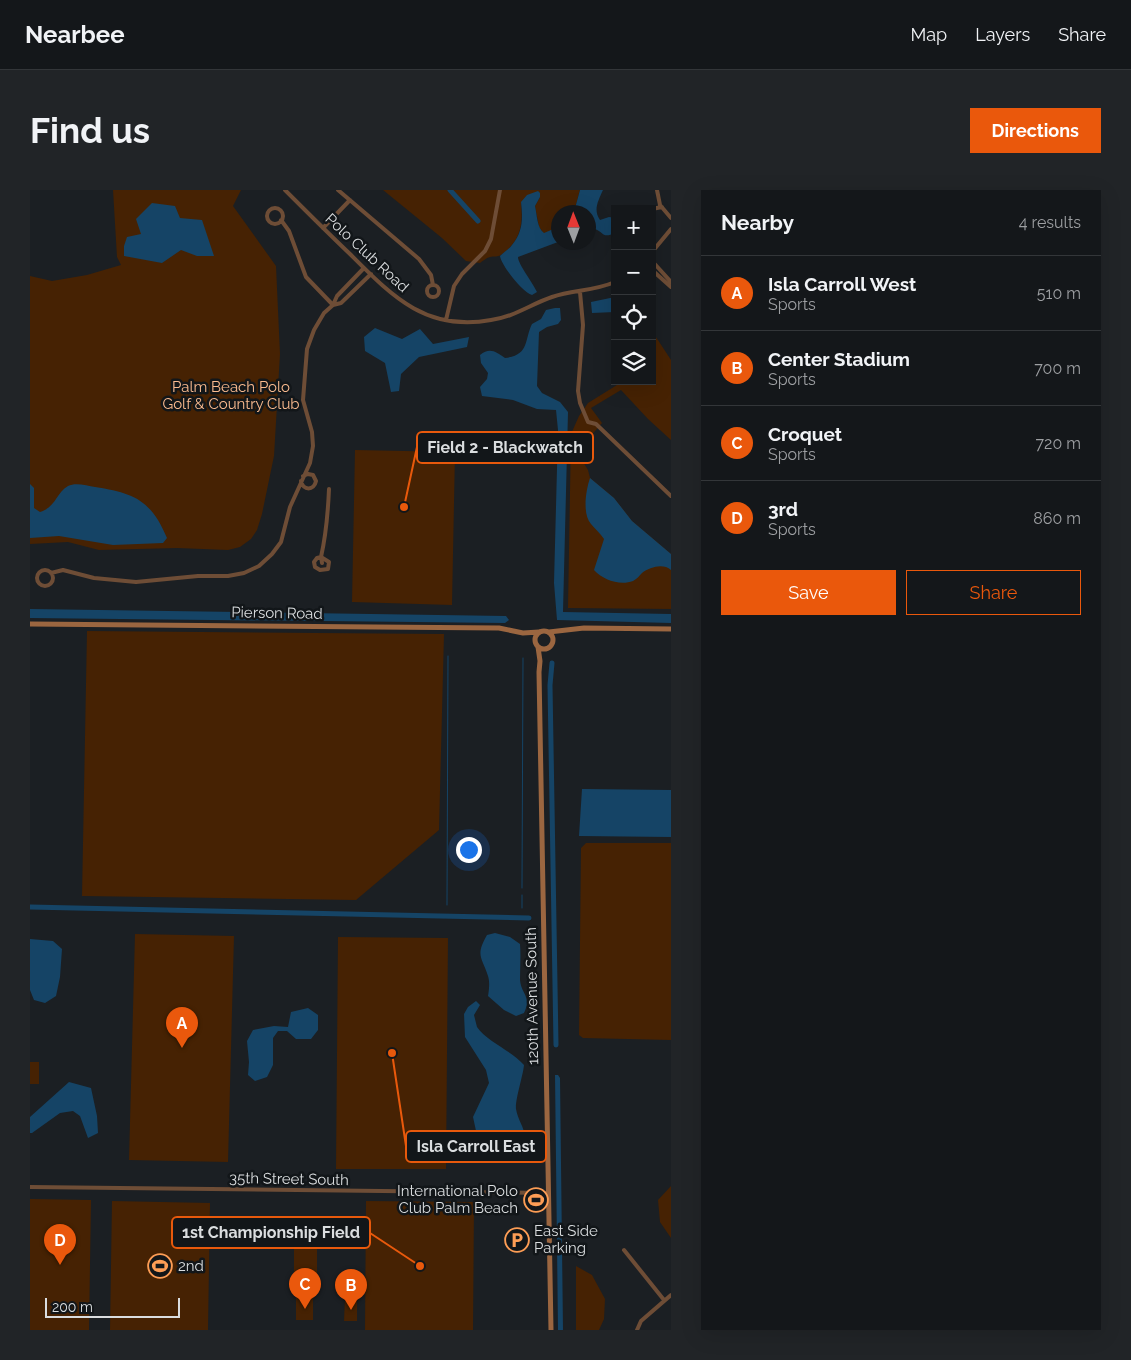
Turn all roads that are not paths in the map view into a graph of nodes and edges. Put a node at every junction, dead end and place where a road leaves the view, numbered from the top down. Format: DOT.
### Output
graph roads {
  1 [pos="285,190"];
  2 [pos="338,190"];
  3 [pos="500,190"];
  4 [pos="657,190"];
  5 [pos="350,200"];
  6 [pos="662,207"];
  7 [pos="656,208"];
  8 [pos="671,218"];
  9 [pos="281,220"];
  10 [pos="323,228"];
  11 [pos="671,229"];
  12 [pos="654,250"];
  13 [pos="656,265"];
  14 [pos="364,268"];
  15 [pos="370,274"];
  16 [pos="656,274"];
  17 [pos="671,282"];
  18 [pos="611,284"];
  19 [pos="433,285"];
  20 [pos="671,287"];
  21 [pos="580,292"];
  22 [pos="333,305"];
  23 [pos="446,320"];
  24 [pos="329,489"];
  25 [pos="671,496"];
  26 [pos="322,563"];
  27 [pos="51,573"];
  28 [pos="30,624"];
  29 [pos="671,629"];
  30 [pos="568,631"];
  31 [pos="539,632"];
  32 [pos="550,632"];
  33 [pos="523,633"];
  34 [pos="553,640"];
  35 [pos="535,641"];
  36 [pos="538,647"];
  37 [pos="546,649"];
  38 [pos="540,661"];
  39 [pos="30,1187"];
  40 [pos="548,1193"];
  41 [pos="624,1250"];
  42 [pos="671,1295"];
  43 [pos="664,1300"];
  44 [pos="550,1330"];
  45 [pos="637,1330"];
  1 -- 10 [label="street, Polo Club Road"];
  2 -- 5 [label="street"];
  3 -- 23 [label="street"];
  4 -- 6 [label="street"];
  5 -- 10 [label="street"];
  5 -- 19 [label="street"];
  6 -- 7 [label="street"];
  6 -- 8 [label="street"];
  9 -- 9 [label="street"];
  9 -- 22 [label="street"];
  10 -- 14 [label="street, Polo Club Road"];
  11 -- 12 [label="street"];
  13 -- 17 [label="street"];
  14 -- 15 [label="street, Polo Club Road"];
  14 -- 22 [label="street"];
  15 -- 22 [label="street"];
  15 -- 23 [label="street, Polo Club Road"];
  16 -- 20 [label="street"];
  18 -- 21 [label="street, Polo Club Road"];
  21 -- 23 [label="street, Polo Club Road"];
  21 -- 25 [label="street"];
  22 -- 27 [label="street"];
  24 -- 26 [label="street"];
  27 -- 27 [label="street"];
  28 -- 33 [label="street, Pierson Road"];
  29 -- 30 [label="street"];
  30 -- 32 [label="street"];
  30 -- 34 [label="street"];
  31 -- 32 [label="street"];
  31 -- 33 [label="street, Pierson Road"];
  31 -- 35 [label="street"];
  32 -- 34 [label="street"];
  33 -- 35 [label="street, Pierson Road"];
  34 -- 37 [label="street"];
  35 -- 36 [label="street"];
  36 -- 37 [label="street"];
  36 -- 38 [label="street, 120th Avenue South"];
  37 -- 38 [label="street, 120th Avenue South"];
  38 -- 40 [label="street, 120th Avenue South"];
  39 -- 40 [label="street, 35th Street South"];
  40 -- 44 [label="street, 120th Avenue South"];
  41 -- 43 [label="street"];
  42 -- 43 [label="street"];
  43 -- 45 [label="street"];
}
